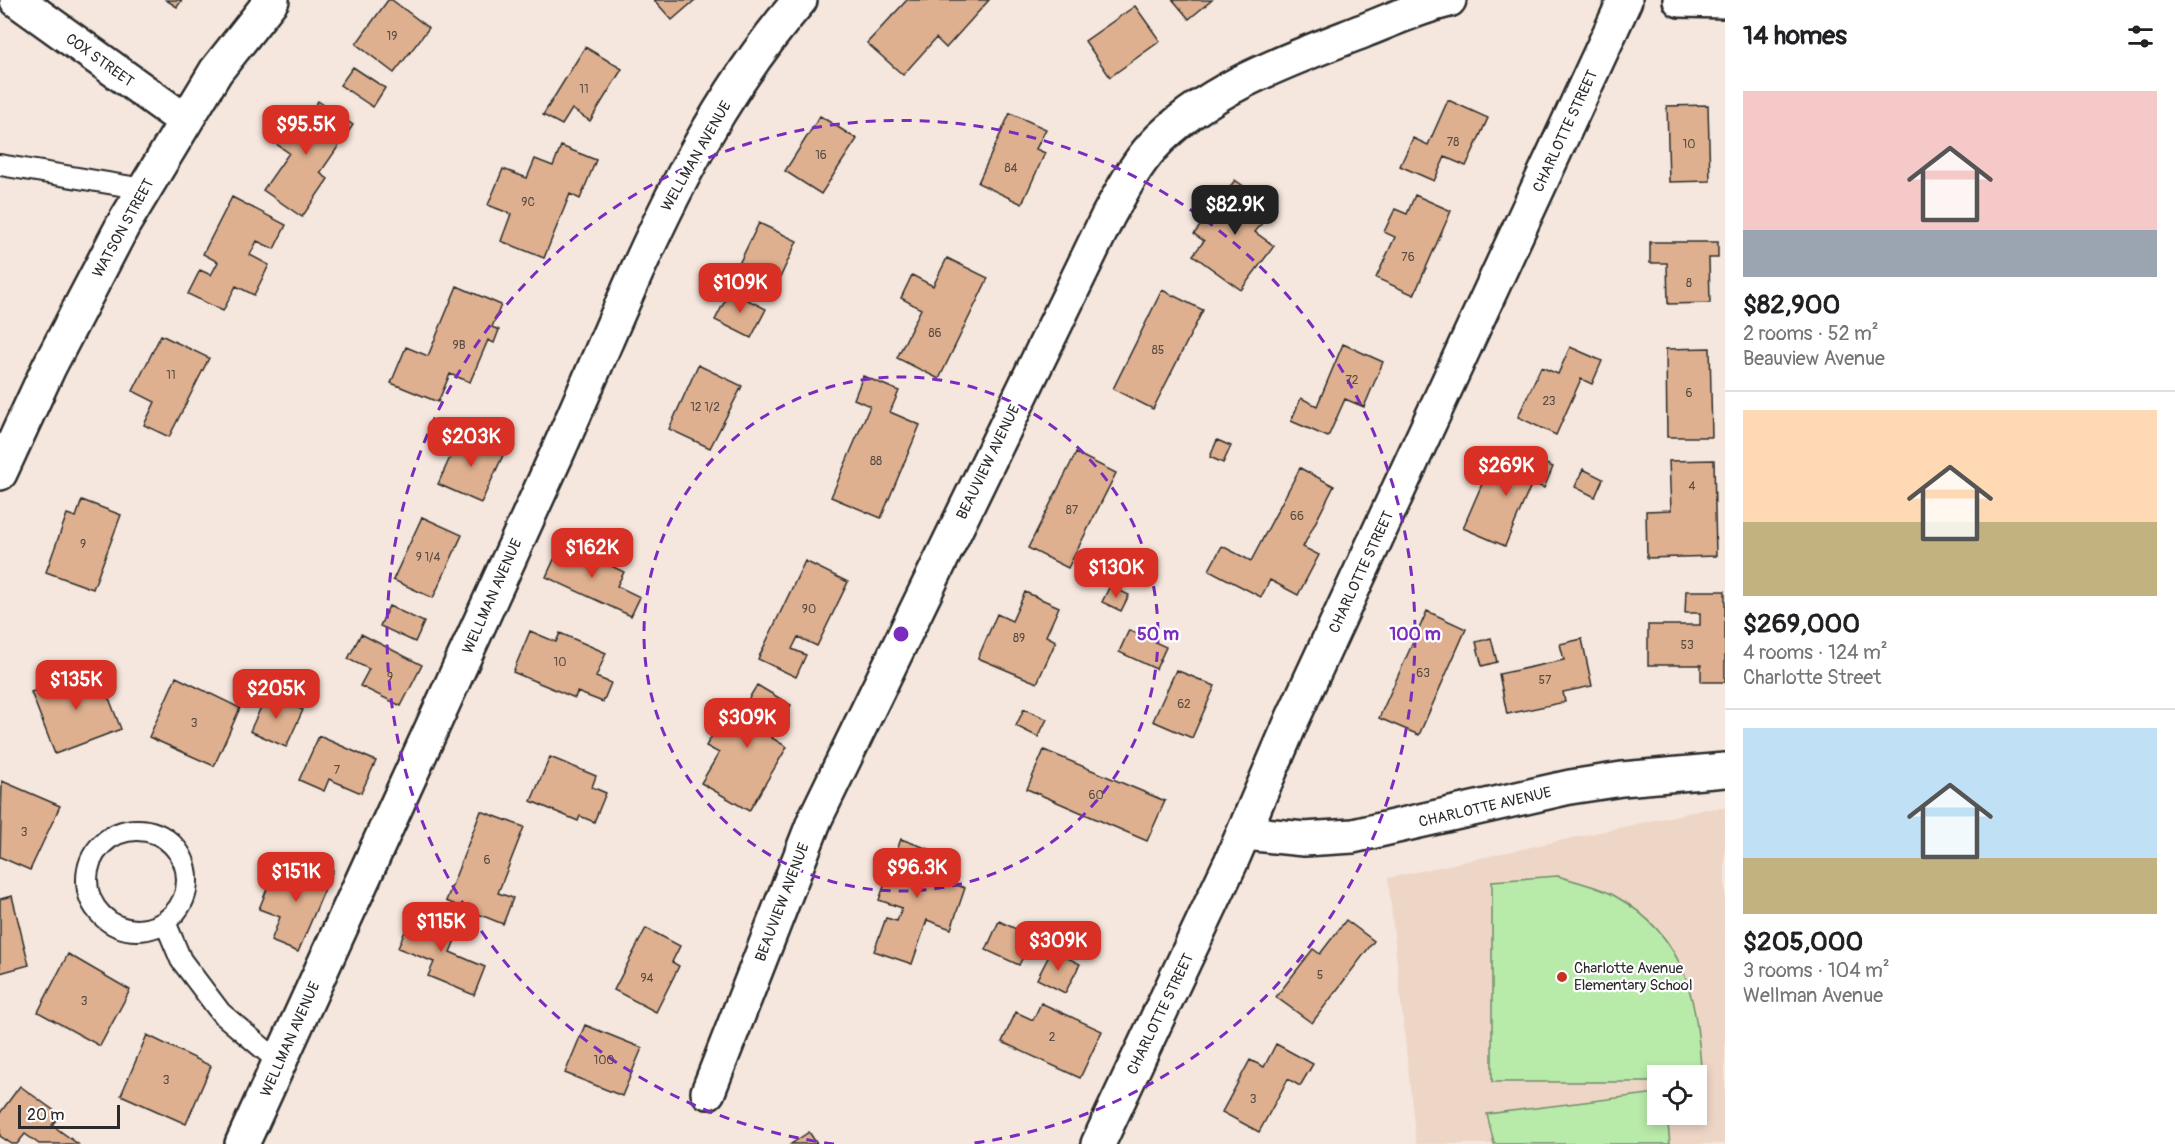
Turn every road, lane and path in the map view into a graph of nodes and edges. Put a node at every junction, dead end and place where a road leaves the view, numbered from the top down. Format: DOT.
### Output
graph roads {
  1 [pos="17,0"];
  2 [pos="272,0"];
  3 [pos="800,0"];
  4 [pos="1449,0"];
  5 [pos="1625,0"];
  6 [pos="1680,0"];
  7 [pos="1725,0"];
  8 [pos="184,120"];
  9 [pos="0,165"];
  10 [pos="144,189"];
  11 [pos="0,472"];
  12 [pos="1725,770"];
  13 [pos="1245,833"];
  14 [pos="165,922"];
  15 [pos="279,1062"];
  16 [pos="708,1092"];
  17 [pos="242,1144"];
  18 [pos="1098,1144"];
  1 -- 8 [label="street, COX STREET"];
  2 -- 8 [label="street, WATSON STREET"];
  3 -- 15 [label="street, WELLMAN AVENUE"];
  4 -- 16 [label="street, BEAUVIEW AVENUE"];
  5 -- 13 [label="street, CHARLOTTE STREET"];
  6 -- 7 [label="street"];
  8 -- 10 [label="street, WATSON STREET"];
  9 -- 10 [label="lane"];
  10 -- 11 [label="street, WATSON STREET"];
  12 -- 13 [label="street, CHARLOTTE AVENUE"];
  13 -- 18 [label="street, CHARLOTTE STREET"];
  14 -- 14 [label="lane"];
  14 -- 15 [label="lane"];
  15 -- 17 [label="street, WELLMAN AVENUE"];
}
